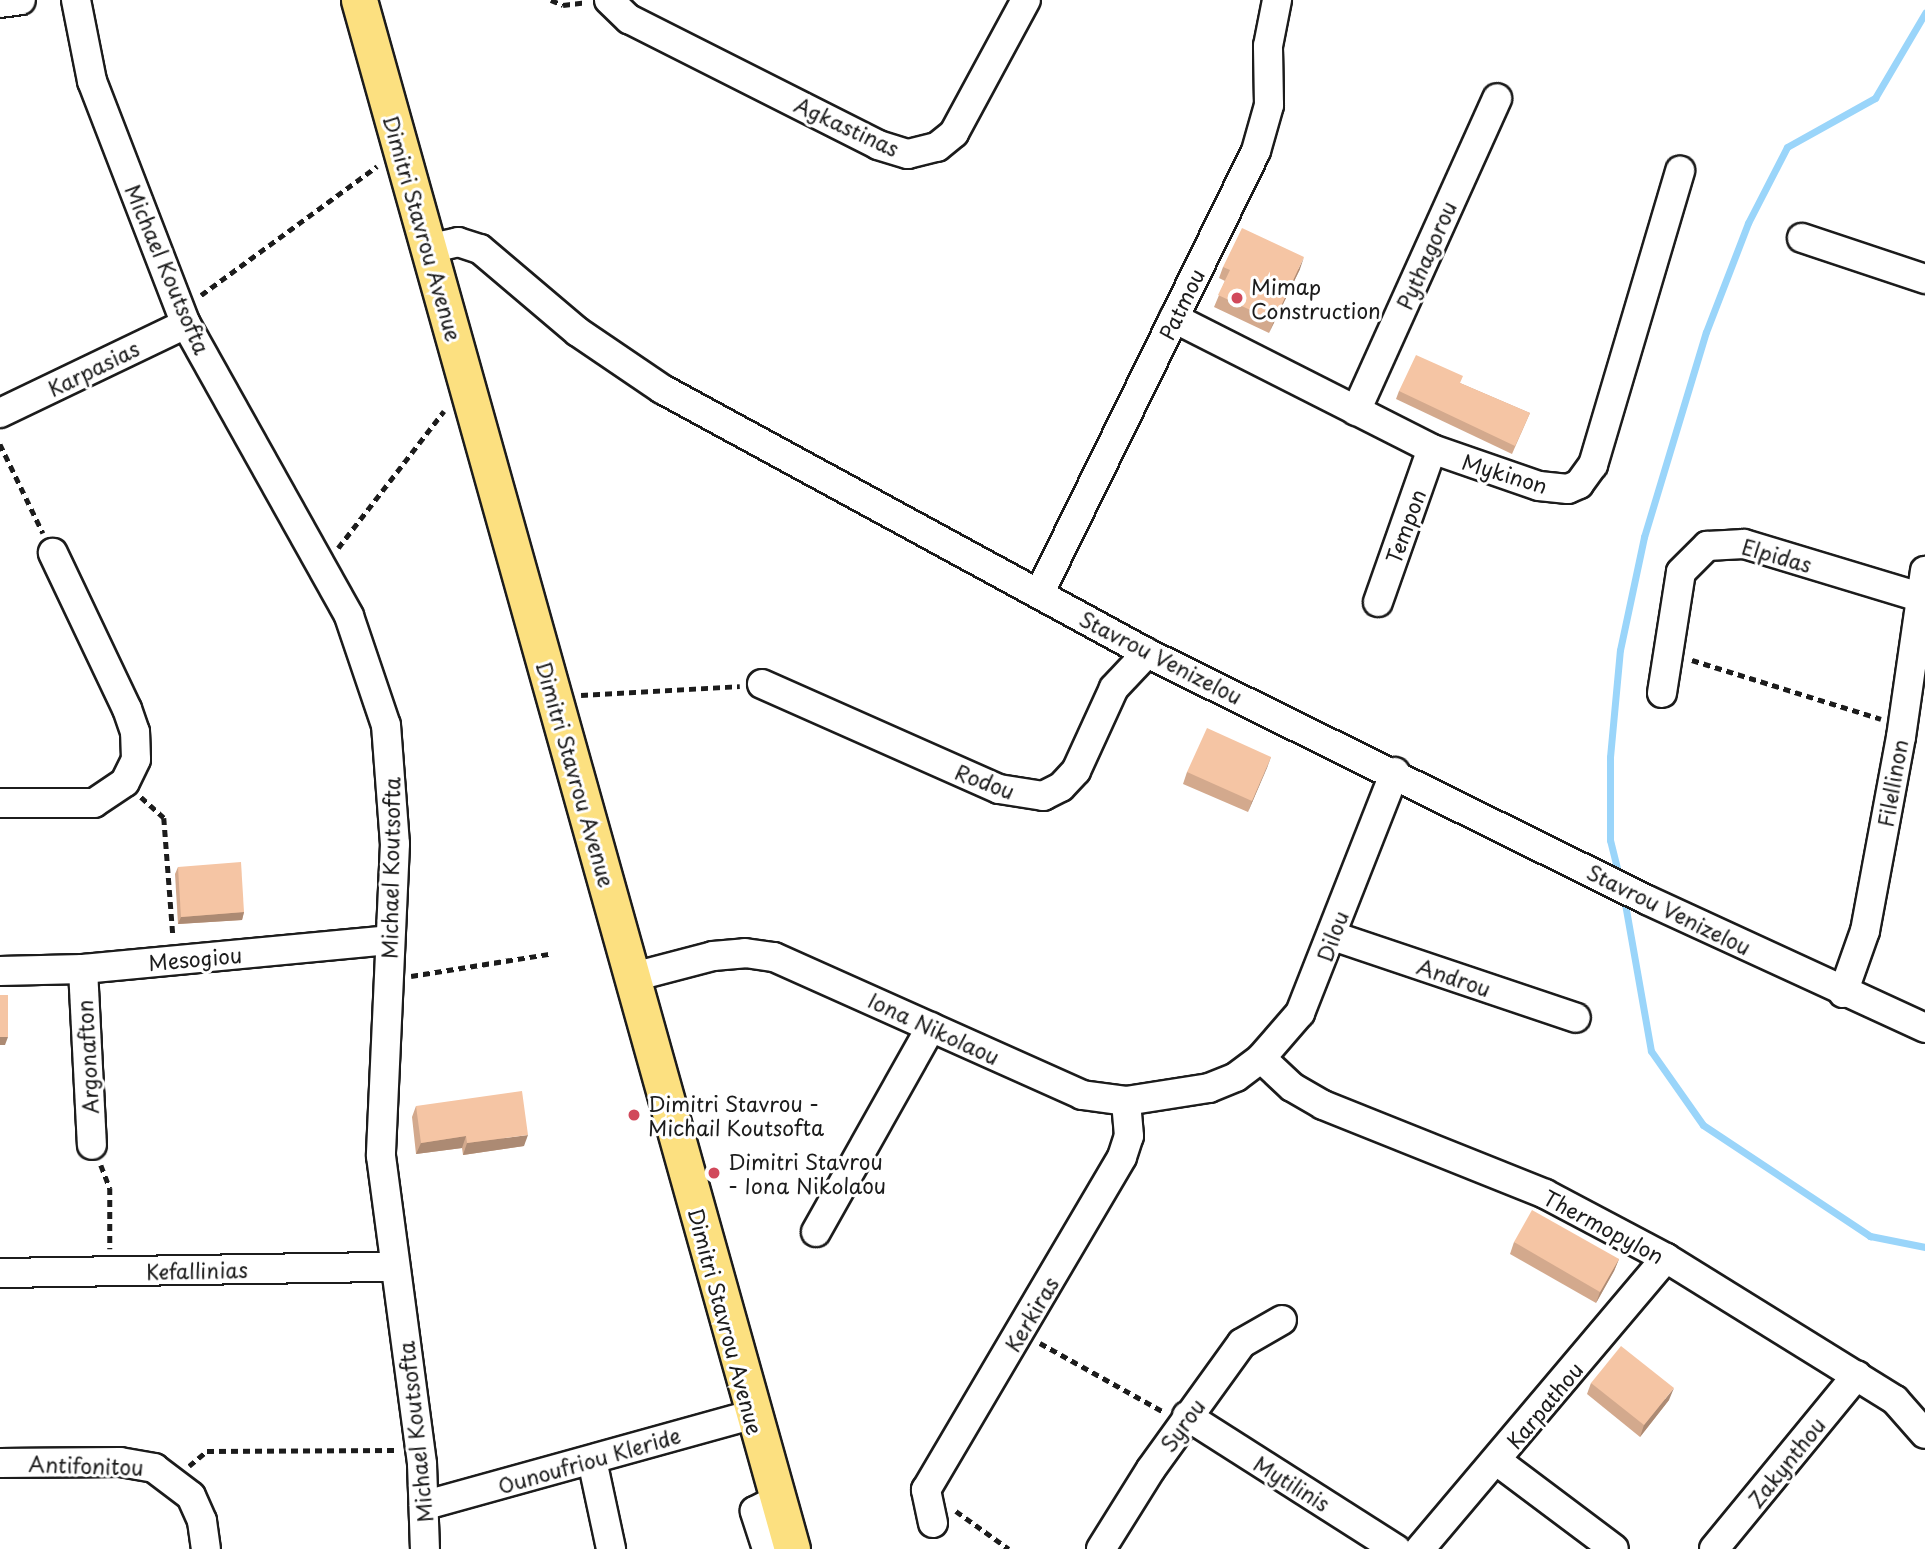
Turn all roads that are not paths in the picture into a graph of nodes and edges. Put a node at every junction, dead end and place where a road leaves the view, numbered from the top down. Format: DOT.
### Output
graph roads {
  1 [pos="21,0"];
  2 [pos="76,0"];
  3 [pos="359,0"];
  4 [pos="610,0"];
  5 [pos="1026,0"];
  6 [pos="1277,0"];
  7 [pos="0,3"];
  8 [pos="1497,99"];
  9 [pos="1679,171"];
  10 [pos="1802,238"];
  11 [pos="428,249"];
  12 [pos="1925,279"];
  13 [pos="183,317"];
  14 [pos="1174,318"];
  15 [pos="1356,411"];
  16 [pos="0,413"];
  17 [pos="1432,449"];
  18 [pos="53,553"];
  19 [pos="1922,584"];
  20 [pos="1039,594"];
  21 [pos="1378,602"];
  22 [pos="1147,653"];
  23 [pos="762,684"];
  24 [pos="1662,693"];
  25 [pos="1909,736"];
  26 [pos="1395,772"];
  27 [pos="0,803"];
  28 [pos="1333,936"];
  29 [pos="389,940"];
  30 [pos="83,969"];
  31 [pos="0,971"];
  32 [pos="633,977"];
  33 [pos="1843,993"];
  34 [pos="1576,1018"];
  35 [pos="931,1027"];
  36 [pos="1925,1028"];
  37 [pos="1261,1058"];
  38 [pos="1236,1077"];
  39 [pos="1126,1101"];
  40 [pos="92,1145"];
  41 [pos="816,1232"];
  42 [pos="1666,1258"];
  43 [pos="394,1267"];
  44 [pos="0,1273"];
  45 [pos="1282,1320"];
  46 [pos="1857,1375"];
  47 [pos="751,1415"];
  48 [pos="1185,1419"];
  49 [pos="1923,1424"];
  50 [pos="592,1460"];
  51 [pos="1497,1461"];
  52 [pos="0,1462"];
  53 [pos="777,1500"];
  54 [pos="426,1505"];
  55 [pos="933,1523"];
  56 [pos="206,1549"];
  57 [pos="425,1549"];
  58 [pos="611,1549"];
  59 [pos="767,1549"];
  60 [pos="792,1549"];
  61 [pos="1101,1549"];
  62 [pos="1396,1549"];
  63 [pos="1420,1549"];
  64 [pos="1614,1549"];
  65 [pos="1714,1549"];
  1 -- 7 [label="street"];
  2 -- 13 [label="street, Michael Koutsofta"];
  3 -- 11 [label="main road, Dimitri Stavrou Avenue"];
  4 -- 5 [label="street, Agkastinas"];
  6 -- 14 [label="street, Patmou"];
  8 -- 15 [label="street, Pythagorou"];
  9 -- 17 [label="street, Mykinon"];
  10 -- 12 [label="street"];
  11 -- 20 [label="street, Stavrou Venizelou"];
  11 -- 32 [label="main road, Dimitri Stavrou Avenue"];
  13 -- 16 [label="street, Karpasias"];
  13 -- 29 [label="street, Michael Koutsofta"];
  14 -- 15 [label="street, Mykinon"];
  14 -- 20 [label="street, Patmou"];
  15 -- 17 [label="street, Mykinon"];
  17 -- 21 [label="street, Tempon"];
  18 -- 27 [label="street"];
  19 -- 24 [label="street, Elpidas"];
  19 -- 25 [label="street, Filellinon"];
  20 -- 22 [label="street, Stavrou Venizelou"];
  22 -- 23 [label="street, Rodou"];
  22 -- 26 [label="street, Stavrou Venizelou"];
  25 -- 33 [label="street, Filellinon"];
  26 -- 28 [label="street, Dilou"];
  26 -- 33 [label="street, Stavrou Venizelou"];
  28 -- 34 [label="street, Androu"];
  28 -- 37 [label="street, Dilou"];
  29 -- 30 [label="street, Mesogiou"];
  29 -- 43 [label="street, Michael Koutsofta"];
  30 -- 31 [label="street, Mesogiou"];
  30 -- 40 [label="street, Argonafton"];
  32 -- 35 [label="street, Iona Nikolaou"];
  32 -- 47 [label="main road, Dimitri Stavrou Avenue"];
  33 -- 36 [label="street, Stavrou Venizelou"];
  35 -- 39 [label="street, Iona Nikolaou"];
  35 -- 41 [label="street"];
  37 -- 38 [label="street, Dilou"];
  37 -- 42 [label="street, Thermopylon"];
  38 -- 39 [label="street, Iona Nikolaou"];
  39 -- 55 [label="street, Kerkiras"];
  42 -- 46 [label="street, Thermopylon"];
  42 -- 51 [label="street, Karpathou"];
  43 -- 44 [label="street, Kefallinias"];
  43 -- 54 [label="street, Michael Koutsofta"];
  45 -- 48 [label="street, Syrou"];
  46 -- 49 [label="street, Thermopylon"];
  46 -- 65 [label="street, Zakynthou"];
  47 -- 50 [label="street, Ounoufriou Kleride"];
  47 -- 53 [label="main road, Dimitri Stavrou Avenue"];
  48 -- 61 [label="street, Syrou"];
  48 -- 62 [label="street, Mytilinis"];
  50 -- 54 [label="street, Ounoufriou Kleride"];
  50 -- 58 [label="street"];
  51 -- 63 [label="street, Karpathou"];
  51 -- 64 [label="street"];
  52 -- 56 [label="street, Antifonitou"];
  53 -- 59 [label="street"];
  53 -- 60 [label="main road, Dimitri Stavrou Avenue"];
  54 -- 57 [label="street, Michael Koutsofta"];
}
